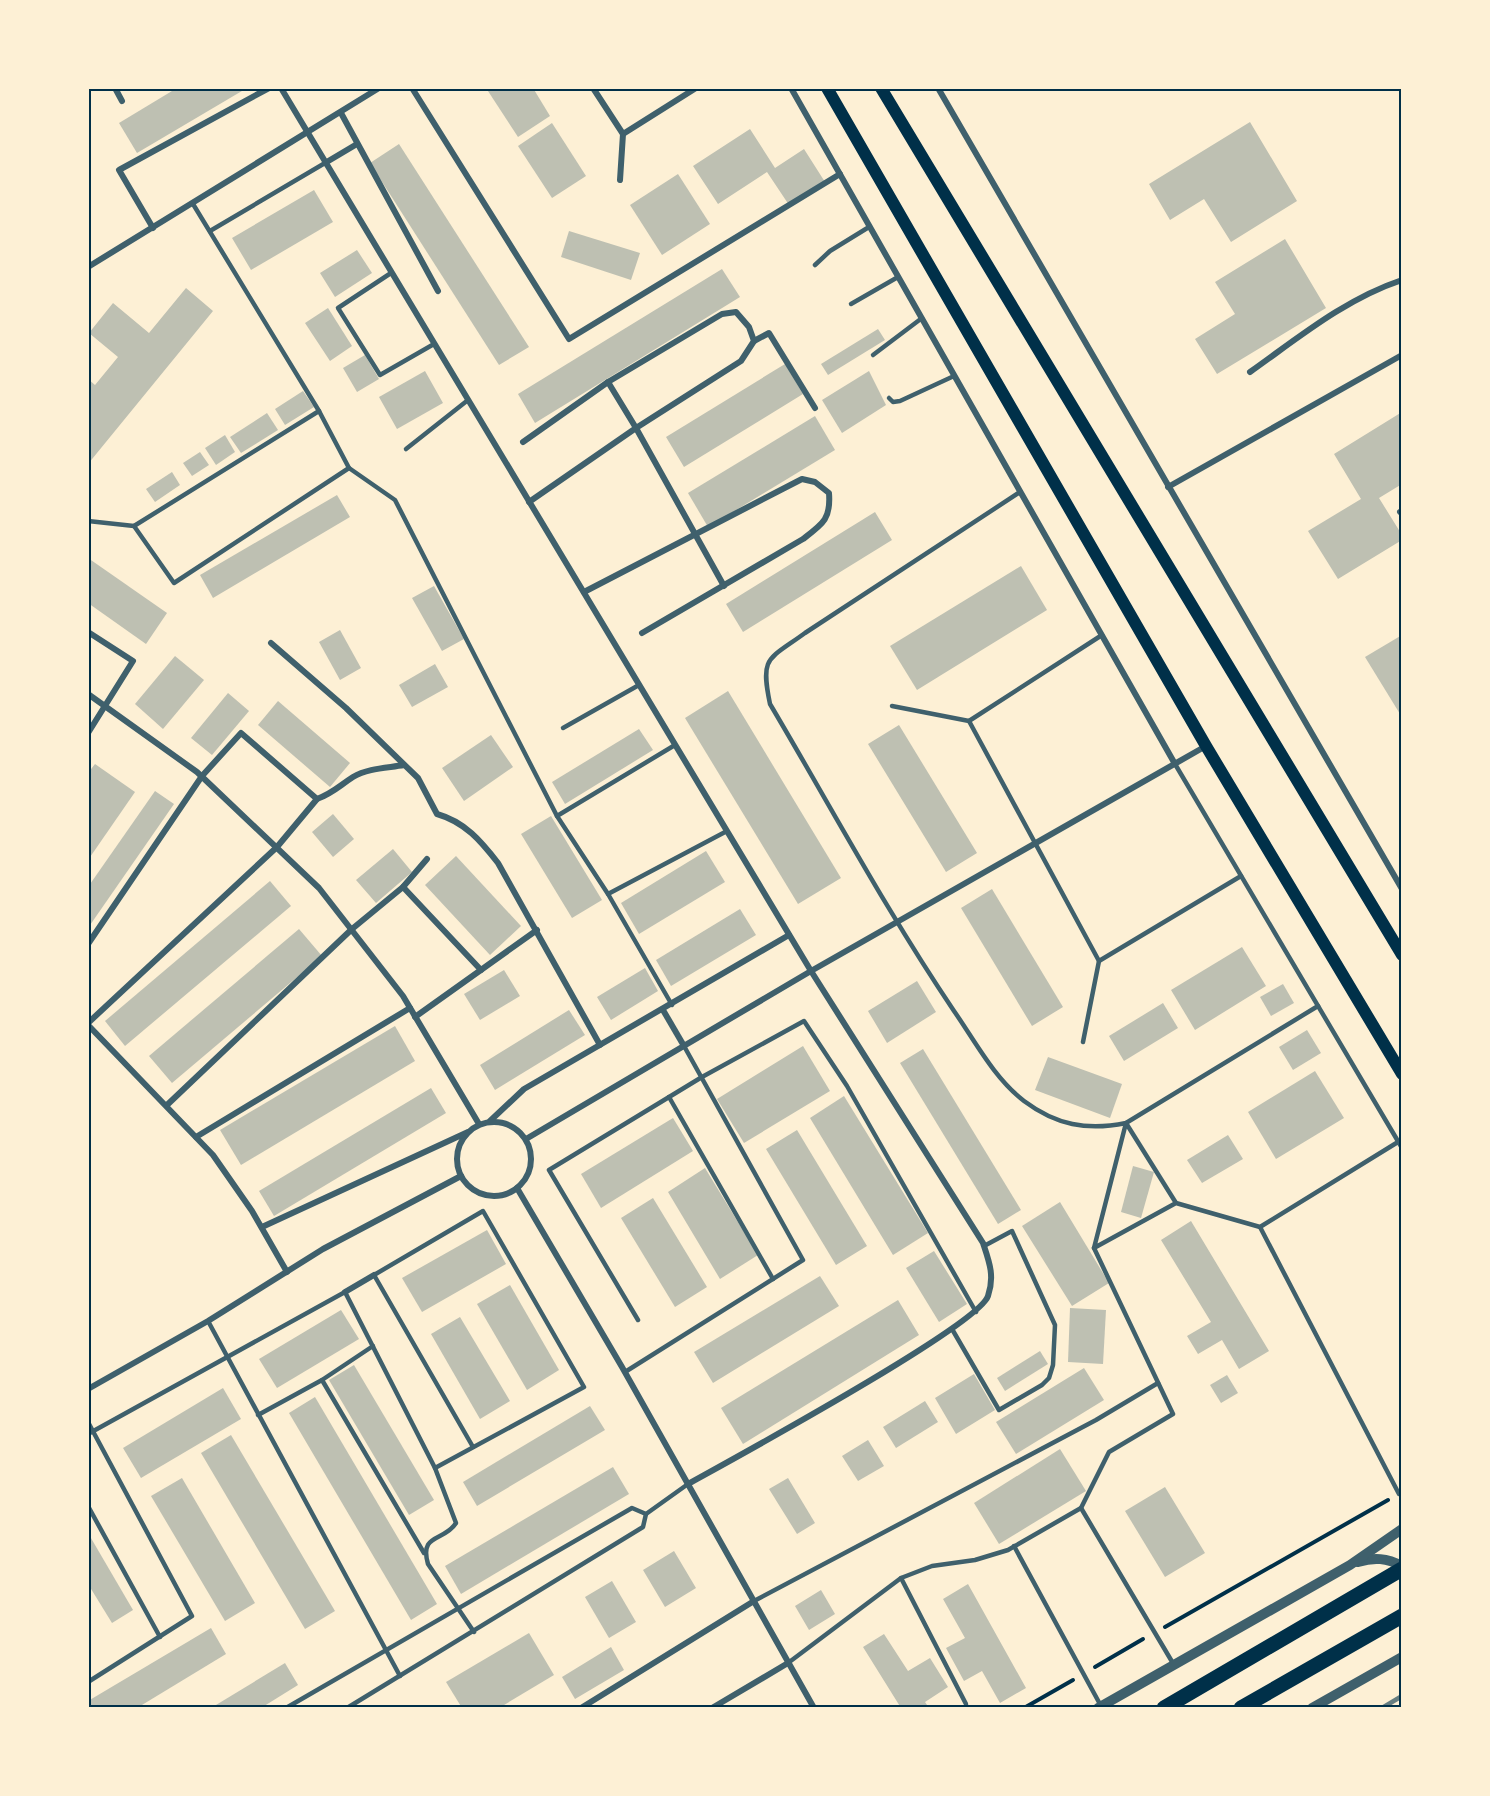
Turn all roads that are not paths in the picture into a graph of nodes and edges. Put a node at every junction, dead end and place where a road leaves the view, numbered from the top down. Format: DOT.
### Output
graph roads {
  1 [pos="115,88"];
  2 [pos="269,88"];
  3 [pos="281,88"];
  4 [pos="379,88"];
  5 [pos="412,88"];
  6 [pos="593,88"];
  7 [pos="696,88"];
  8 [pos="791,88"];
  9 [pos="827,88"];
  10 [pos="881,88"];
  11 [pos="938,88"];
  12 [pos="122,101"];
  13 [pos="340,113"];
  14 [pos="308,134"];
  15 [pos="622,134"];
  16 [pos="357,144"];
  17 [pos="325,163"];
  18 [pos="840,174"];
  19 [pos="620,180"];
  20 [pos="193,204"];
  21 [pos="869,227"];
  22 [pos="153,228"];
  23 [pos="210,231"];
  24 [pos="815,265"];
  25 [pos="88,267"];
  26 [pos="391,273"];
  27 [pos="898,277"];
  28 [pos="1401,280"];
  29 [pos="438,291"];
  30 [pos="851,304"];
  31 [pos="922,318"];
  32 [pos="754,341"];
  33 [pos="434,344"];
  34 [pos="873,355"];
  35 [pos="1401,355"];
  36 [pos="1250,372"];
  37 [pos="954,376"];
  38 [pos="608,382"];
  39 [pos="889,398"];
  40 [pos="468,400"];
  41 [pos="815,408"];
  42 [pos="319,411"];
  43 [pos="636,428"];
  44 [pos="523,442"];
  45 [pos="406,449"];
  46 [pos="349,468"];
  47 [pos="1168,487"];
  48 [pos="1020,492"];
  49 [pos="529,502"];
  50 [pos="88,520"];
  51 [pos="134,526"];
  52 [pos="695,535"];
  53 [pos="724,586"];
  54 [pos="584,592"];
  55 [pos="88,632"];
  56 [pos="642,633"];
  57 [pos="1102,635"];
  58 [pos="271,643"];
  59 [pos="639,685"];
  60 [pos="88,694"];
  61 [pos="105,706"];
  62 [pos="892,706"];
  63 [pos="969,721"];
  64 [pos="563,728"];
  65 [pos="88,733"];
  66 [pos="675,745"];
  67 [pos="1206,746"];
  68 [pos="1175,764"];
  69 [pos="405,765"];
  70 [pos="202,776"];
  71 [pos="317,799"];
  72 [pos="557,816"];
  73 [pos="727,831"];
  74 [pos="1035,843"];
  75 [pos="277,848"];
  76 [pos="427,859"];
  77 [pos="1241,876"];
  78 [pos="404,886"];
  79 [pos="1401,889"];
  80 [pos="608,894"];
  81 [pos="896,922"];
  82 [pos="352,929"];
  83 [pos="537,930"];
  84 [pos="789,934"];
  85 [pos="88,944"];
  86 [pos="1401,955"];
  87 [pos="1099,961"];
  88 [pos="481,970"];
  89 [pos="811,970"];
  90 [pos="672,1005"];
  91 [pos="1318,1006"];
  92 [pos="410,1008"];
  93 [pos="663,1010"];
  94 [pos="415,1017"];
  95 [pos="88,1024"];
  96 [pos="1083,1042"];
  97 [pos="600,1045"];
  98 [pos="684,1046"];
  99 [pos="1401,1074"];
  100 [pos="702,1077"];
  101 [pos="669,1097"];
  102 [pos="166,1105"];
  103 [pos="490,1121"];
  104 [pos="1126,1123"];
  105 [pos="479,1124"];
  106 [pos="469,1131"];
  107 [pos="196,1137"];
  108 [pos="526,1139"];
  109 [pos="1398,1142"];
  110 [pos="1401,1148"];
  111 [pos="461,1176"];
  112 [pos="517,1188"];
  113 [pos="1176,1203"];
  114 [pos="262,1227"];
  115 [pos="1260,1227"];
  116 [pos="984,1246"];
  117 [pos="1094,1248"];
  118 [pos="287,1272"];
  119 [pos="374,1275"];
  120 [pos="773,1279"];
  121 [pos="345,1292"];
  122 [pos="976,1312"];
  123 [pos="638,1320"];
  124 [pos="208,1321"];
  125 [pos="952,1329"];
  126 [pos="373,1346"];
  127 [pos="228,1359"];
  128 [pos="625,1372"];
  129 [pos="322,1380"];
  130 [pos="1158,1383"];
  131 [pos="88,1389"];
  132 [pos="258,1414"];
  133 [pos="88,1422"];
  134 [pos="91,1433"];
  135 [pos="473,1447"];
  136 [pos="435,1468"];
  137 [pos="687,1484"];
  138 [pos="1399,1494"];
  139 [pos="88,1506"];
  140 [pos="1081,1508"];
  141 [pos="646,1514"];
  142 [pos="1401,1529"];
  143 [pos="1014,1546"];
  144 [pos="424,1553"];
  145 [pos="1350,1565"];
  146 [pos="1401,1567"];
  147 [pos="901,1578"];
  148 [pos="753,1601"];
  149 [pos="458,1608"];
  150 [pos="1401,1616"];
  151 [pos="474,1632"];
  152 [pos="160,1637"];
  153 [pos="386,1650"];
  154 [pos="1401,1657"];
  155 [pos="788,1663"];
  156 [pos="1174,1665"];
  157 [pos="400,1676"];
  158 [pos="88,1682"];
  159 [pos="966,1704"];
  160 [pos="286,1707"];
  161 [pos="347,1707"];
  162 [pos="581,1707"];
  163 [pos="712,1707"];
  164 [pos="814,1707"];
  165 [pos="1100,1707"];
  166 [pos="1164,1707"];
  167 [pos="1241,1707"];
  168 [pos="1312,1707"];
  1 -- 12 [label="street"];
  2 -- 22 [label="street"];
  3 -- 14 [label="street"];
  4 -- 13 [label="street"];
  5 -- 18 [label="street"];
  6 -- 15 [label="street"];
  7 -- 15 [label="street"];
  8 -- 18 [label="street"];
  9 -- 67 [label="main road"];
  10 -- 86 [label="main road"];
  11 -- 47 [label="street"];
  13 -- 14 [label="street"];
  13 -- 16 [label="street"];
  14 -- 17 [label="street"];
  14 -- 20 [label="street"];
  15 -- 19 [label="street"];
  16 -- 17 [label="street"];
  16 -- 29 [label="street"];
  17 -- 23 [label="lane"];
  17 -- 26 [label="street"];
  18 -- 21 [label="street"];
  20 -- 22 [label="street"];
  20 -- 23 [label="lane"];
  21 -- 24 [label="lane"];
  21 -- 27 [label="street"];
  22 -- 25 [label="street"];
  23 -- 42 [label="lane"];
  26 -- 33 [label="street"];
  26 -- 33 [label="lane"];
  27 -- 30 [label="lane"];
  27 -- 31 [label="street"];
  28 -- 36 [label="street"];
  31 -- 34 [label="lane"];
  31 -- 37 [label="street"];
  32 -- 38 [label="street"];
  32 -- 41 [label="street"];
  32 -- 43 [label="street"];
  33 -- 40 [label="street"];
  35 -- 47 [label="street"];
  37 -- 39 [label="lane"];
  37 -- 48 [label="street"];
  38 -- 43 [label="street"];
  38 -- 44 [label="street"];
  40 -- 45 [label="lane"];
  40 -- 49 [label="street"];
  42 -- 46 [label="lane"];
  42 -- 51 [label="lane"];
  43 -- 49 [label="street"];
  43 -- 52 [label="street"];
  46 -- 51 [label="lane"];
  46 -- 72 [label="lane"];
  47 -- 79 [label="street"];
  48 -- 57 [label="street"];
  48 -- 81 [label="lane"];
  49 -- 54 [label="street"];
  50 -- 51 [label="lane"];
  52 -- 53 [label="street"];
  52 -- 53 [label="street"];
  52 -- 54 [label="street"];
  53 -- 56 [label="street"];
  54 -- 59 [label="street"];
  55 -- 61 [label="street"];
  57 -- 63 [label="lane"];
  57 -- 68 [label="street"];
  58 -- 69 [label="street"];
  59 -- 64 [label="lane"];
  59 -- 66 [label="street"];
  60 -- 61 [label="street"];
  61 -- 65 [label="street"];
  61 -- 70 [label="street"];
  62 -- 63 [label="lane"];
  63 -- 74 [label="lane"];
  66 -- 72 [label="lane"];
  66 -- 73 [label="street"];
  67 -- 68 [label="street"];
  67 -- 99 [label="main road"];
  68 -- 74 [label="street"];
  68 -- 77 [label="lane"];
  69 -- 71 [label="street"];
  69 -- 83 [label="street"];
  70 -- 71 [label="street"];
  70 -- 75 [label="street"];
  70 -- 85 [label="street"];
  71 -- 75 [label="street"];
  72 -- 80 [label="lane"];
  73 -- 80 [label="lane"];
  73 -- 84 [label="street"];
  74 -- 81 [label="street"];
  74 -- 87 [label="lane"];
  75 -- 82 [label="street"];
  75 -- 95 [label="street"];
  76 -- 78 [label="street"];
  77 -- 87 [label="lane"];
  77 -- 91 [label="lane"];
  78 -- 82 [label="street"];
  78 -- 88 [label="street"];
  80 -- 90 [label="lane"];
  81 -- 89 [label="street"];
  81 -- 104 [label="lane"];
  82 -- 92 [label="street"];
  82 -- 102 [label="street"];
  83 -- 88 [label="street"];
  83 -- 97 [label="street"];
  84 -- 89 [label="street"];
  84 -- 90 [label="street"];
  87 -- 96 [label="lane"];
  88 -- 94 [label="street"];
  89 -- 98 [label="street"];
  89 -- 116 [label="street"];
  90 -- 93 [label="street"];
  91 -- 104 [label="lane"];
  91 -- 109 [label="lane"];
  92 -- 94 [label="street"];
  92 -- 107 [label="street"];
  93 -- 97 [label="street"];
  93 -- 98 [label="street"];
  94 -- 105 [label="street"];
  95 -- 102 [label="street"];
  97 -- 103 [label="street"];
  98 -- 100 [label="lane"];
  98 -- 108 [label="street"];
  100 -- 101 [label="lane"];
  100 -- 120 [label="lane"];
  100 -- 122 [label="lane"];
  101 -- 120 [label="lane"];
  101 -- 123 [label="lane"];
  102 -- 107 [label="street"];
  103 -- 105 [label="street"];
  103 -- 108 [label="street"];
  104 -- 113 [label="lane"];
  104 -- 117 [label="lane"];
  105 -- 106 [label="street"];
  106 -- 111 [label="street"];
  106 -- 114 [label="street"];
  107 -- 114 [label="street"];
  108 -- 112 [label="street"];
  109 -- 110 [label="lane"];
  109 -- 115 [label="lane"];
  111 -- 112 [label="street"];
  111 -- 118 [label="street"];
  112 -- 128 [label="street"];
  113 -- 115 [label="lane"];
  113 -- 117 [label="lane"];
  114 -- 118 [label="street"];
  115 -- 138 [label="lane"];
  116 -- 122 [label="street"];
  116 -- 125 [label="lane"];
  117 -- 130 [label="lane"];
  118 -- 124 [label="street"];
  119 -- 121 [label="street"];
  119 -- 135 [label="lane"];
  119 -- 135 [label="lane"];
  120 -- 128 [label="lane"];
  121 -- 126 [label="lane"];
  121 -- 127 [label="lane"];
  122 -- 125 [label="street"];
  124 -- 127 [label="lane"];
  124 -- 131 [label="street"];
  125 -- 137 [label="street"];
  126 -- 129 [label="lane"];
  126 -- 136 [label="lane"];
  127 -- 132 [label="lane"];
  127 -- 134 [label="lane"];
  128 -- 137 [label="street"];
  129 -- 132 [label="lane"];
  129 -- 144 [label="lane"];
  130 -- 140 [label="lane"];
  130 -- 148 [label="lane"];
  132 -- 153 [label="lane"];
  133 -- 134 [label="lane"];
  134 -- 152 [label="lane"];
  135 -- 136 [label="lane"];
  136 -- 144 [label="lane"];
  137 -- 141 [label="lane"];
  137 -- 148 [label="street"];
  139 -- 152 [label="lane"];
  140 -- 143 [label="lane"];
  140 -- 156 [label="lane"];
  141 -- 149 [label="lane"];
  141 -- 151 [label="lane"];
  142 -- 145 [label="street"];
  143 -- 147 [label="lane"];
  143 -- 165 [label="lane"];
  144 -- 149 [label="lane"];
  145 -- 146 [label="street"];
  145 -- 156 [label="street"];
  146 -- 166 [label="main road"];
  147 -- 155 [label="lane"];
  147 -- 159 [label="lane"];
  148 -- 155 [label="street"];
  148 -- 162 [label="street"];
  149 -- 151 [label="lane"];
  149 -- 153 [label="lane"];
  150 -- 167 [label="main road"];
  151 -- 157 [label="lane"];
  152 -- 158 [label="lane"];
  153 -- 157 [label="lane"];
  153 -- 160 [label="lane"];
  154 -- 168 [label="street"];
  155 -- 163 [label="street"];
  155 -- 164 [label="street"];
  156 -- 165 [label="street"];
  157 -- 161 [label="lane"];
}
